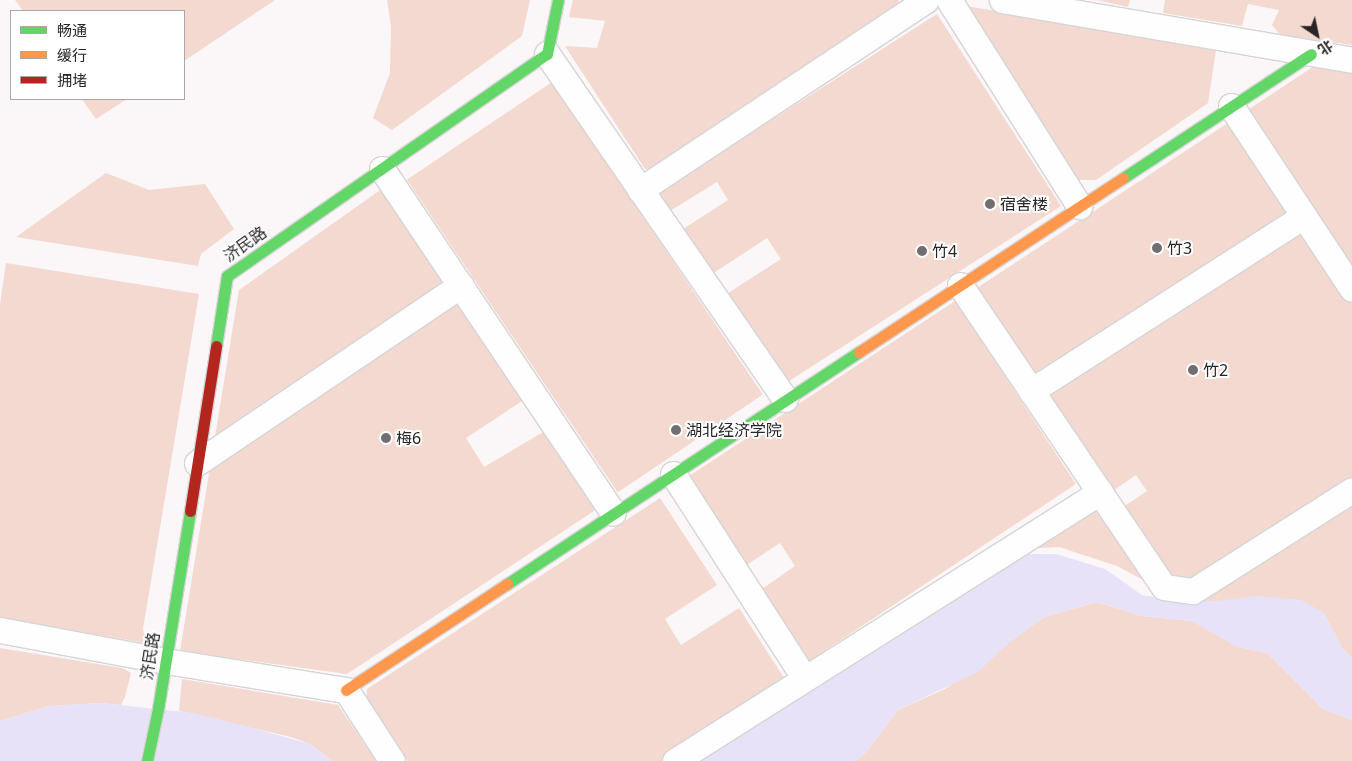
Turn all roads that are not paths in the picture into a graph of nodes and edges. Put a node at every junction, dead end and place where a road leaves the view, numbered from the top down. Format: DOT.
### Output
graph roads {
  1 [pos="558,0"];
  2 [pos="926,0"];
  3 [pos="949,0"];
  4 [pos="1015,1"];
  5 [pos="547,54"];
  6 [pos="1310,54"];
  7 [pos="1352,60"];
  8 [pos="1231,106"];
  9 [pos="382,168"];
  10 [pos="640,190"];
  11 [pos="1079,206"];
  12 [pos="1304,216"];
  13 [pos="461,285"];
  14 [pos="960,285"];
  15 [pos="1352,289"];
  16 [pos="1031,390"];
  17 [pos="785,400"];
  18 [pos="197,463"];
  19 [pos="673,474"];
  20 [pos="1352,490"];
  21 [pos="1100,492"];
  22 [pos="613,513"];
  23 [pos="0,630"];
  24 [pos="166,661"];
  25 [pos="804,677"];
  26 [pos="346,690"];
  27 [pos="147,761"];
  28 [pos="392,761"];
  29 [pos="675,761"];
  1 -- 5 [label="street"];
  2 -- 10 [label="street"];
  3 -- 11 [label="street"];
  4 -- 6 [label="street"];
  5 -- 9 [label="street, 济民路"];
  5 -- 10 [label="street"];
  6 -- 7 [label="street"];
  6 -- 8 [label="street"];
  8 -- 11 [label="street"];
  8 -- 12 [label="street"];
  9 -- 13 [label="street"];
  9 -- 18 [label="street, 济民路"];
  10 -- 17 [label="street"];
  11 -- 14 [label="street"];
  12 -- 15 [label="street"];
  12 -- 16 [label="street"];
  13 -- 18 [label="street"];
  13 -- 22 [label="street"];
  14 -- 16 [label="street"];
  14 -- 17 [label="street"];
  16 -- 21 [label="street"];
  17 -- 19 [label="street"];
  18 -- 24 [label="street, 济民路"];
  19 -- 22 [label="street"];
  19 -- 25 [label="street"];
  20 -- 21 [label="street"];
  21 -- 25 [label="street"];
  22 -- 26 [label="street"];
  23 -- 24 [label="street"];
  24 -- 26 [label="street"];
  24 -- 27 [label="street, 济民路"];
  25 -- 29 [label="street"];
  26 -- 28 [label="street"];
}
